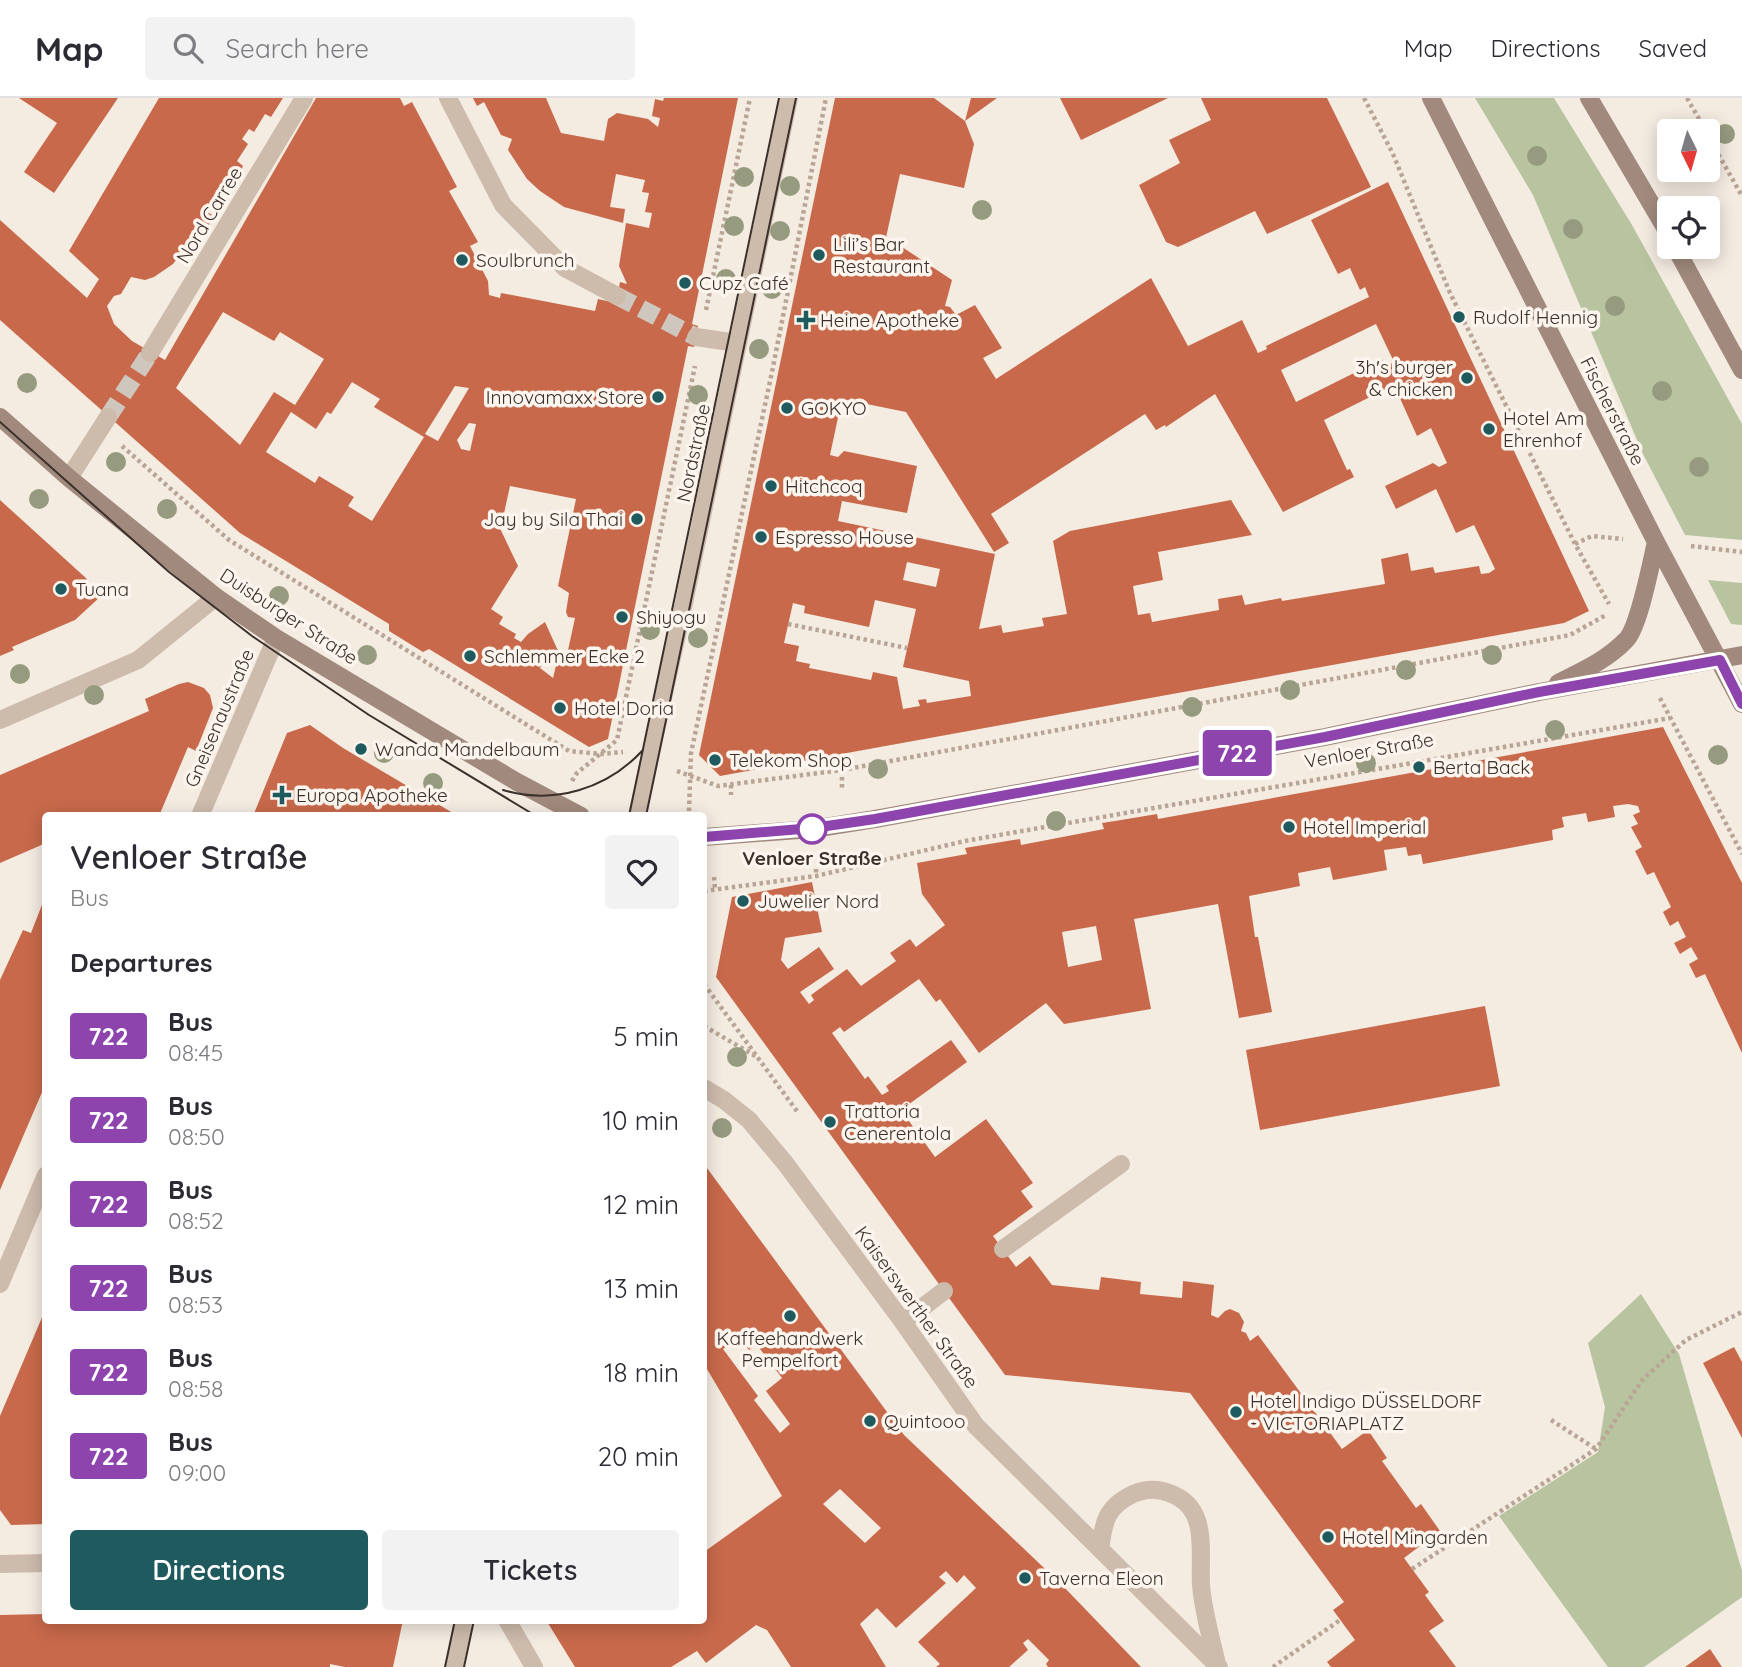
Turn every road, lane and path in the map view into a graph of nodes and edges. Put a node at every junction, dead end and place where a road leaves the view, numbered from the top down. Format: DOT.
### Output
graph roads {
  1 [pos="304,98"];
  2 [pos="448,98"];
  3 [pos="750,98"];
  4 [pos="789,98"];
  5 [pos="826,98"];
  6 [pos="1364,98"];
  7 [pos="1431,98"];
  8 [pos="1589,98"];
  9 [pos="1685,98"];
  10 [pos="1699,119"];
  11 [pos="1720,156"];
  12 [pos="1742,196"];
  13 [pos="1657,214"];
  14 [pos="1682,259"];
  15 [pos="617,296"];
  16 [pos="698,337"];
  17 [pos="737,343"];
  18 [pos="150,353"];
  19 [pos="1742,370"];
  20 [pos="0,417"];
  21 [pos="105,422"];
  22 [pos="69,478"];
  23 [pos="1592,536"];
  24 [pos="1656,542"];
  25 [pos="1575,544"];
  26 [pos="1691,546"];
  27 [pos="1742,552"];
  28 [pos="216,597"];
  29 [pos="788,624"];
  30 [pos="276,638"];
  31 [pos="907,648"];
  32 [pos="1742,655"];
  33 [pos="1720,660"];
  34 [pos="1539,692"];
  35 [pos="1742,704"];
  36 [pos="1664,706"];
  37 [pos="1670,718"];
  38 [pos="0,720"];
  39 [pos="627,752"];
  40 [pos="601,754"];
  41 [pos="667,767"];
  42 [pos="842,770"];
  43 [pos="577,773"];
  44 [pos="690,775"];
  45 [pos="731,785"];
  46 [pos="842,790"];
  47 [pos="732,795"];
  48 [pos="202,812"];
  49 [pos="573,812"];
  50 [pos="638,812"];
  51 [pos="689,812"];
  52 [pos="707,837"];
  53 [pos="1742,854"];
  54 [pos="816,869"];
  55 [pos="816,876"];
  56 [pos="714,877"];
  57 [pos="715,890"];
  58 [pos="707,891"];
  59 [pos="707,988"];
  60 [pos="707,1028"];
  61 [pos="761,1059"];
  62 [pos="707,1090"];
  63 [pos="800,1114"];
  64 [pos="1121,1164"];
  65 [pos="42,1184"];
  66 [pos="1003,1249"];
  67 [pos="0,1284"];
  68 [pos="944,1292"];
  69 [pos="1742,1312"];
  70 [pos="903,1322"];
  71 [pos="1551,1420"];
  72 [pos="1596,1449"];
  73 [pos="1100,1549"];
  74 [pos="42,1563"];
  75 [pos="0,1564"];
  76 [pos="1412,1569"];
  77 [pos="1340,1620"];
  78 [pos="463,1624"];
  79 [pos="509,1624"];
  80 [pos="1218,1665"];
  81 [pos="454,1667"];
  82 [pos="534,1667"];
  83 [pos="1273,1667"];
  1 -- 18 [label="street, Nord Carree"];
  2 -- 15 [label="street"];
  3 -- 16 [label="path, Nordstraße"];
  4 -- 17 [label="street, Nordstraße"];
  5 -- 44 [label="path"];
  6 -- 25 [label="path"];
  7 -- 24 [label="street, Fischerstraße"];
  8 -- 13 [label="street"];
  9 -- 10 [label="path"];
  11 -- 12 [label="path"];
  14 -- 19 [label="street"];
  16 -- 17 [label="street"];
  16 -- 40 [label="path, Nordstraße"];
  17 -- 50 [label="street, Nordstraße"];
  20 -- 22 [label="street, Duisburger Straße"];
  21 -- 22 [label="street"];
  21 -- 40 [label="path, Duisburger Straße"];
  22 -- 28 [label="street, Duisburger Straße"];
  23 -- 25 [label="path"];
  24 -- 33 [label="street, Fischerstraße"];
  24 -- 34 [label="street, Venloer Straße"];
  25 -- 42 [label="path"];
  26 -- 27 [label="path"];
  28 -- 30 [label="street, Duisburger Straße"];
  28 -- 38 [label="street"];
  29 -- 31 [label="path"];
  30 -- 48 [label="street, Gneisenaustraße"];
  30 -- 49 [label="street, Duisburger Straße"];
  32 -- 33 [label="street, Venloer Straße"];
  33 -- 34 [label="street, Venloer Straße"];
  33 -- 35 [label="street, Fischerstraße"];
  34 -- 52 [label="street, Venloer Straße"];
  36 -- 37 [label="path"];
  37 -- 53 [label="path"];
  37 -- 55 [label="path, Venloer Straße"];
  39 -- 40 [label="path, Duisburger Straße"];
  40 -- 43 [label="path, Nordstraße"];
  41 -- 44 [label="path"];
  42 -- 45 [label="path"];
  42 -- 46 [label="path"];
  44 -- 45 [label="path"];
  44 -- 51 [label="path"];
  45 -- 47 [label="path"];
  54 -- 55 [label="path"];
  55 -- 57 [label="path, Venloer Straße"];
  56 -- 57 [label="path"];
  57 -- 58 [label="path, Venloer Straße"];
  59 -- 61 [label="path"];
  60 -- 61 [label="path"];
  61 -- 63 [label="path"];
  62 -- 70 [label="street, Kaiserswerther Straße"];
  64 -- 66 [label="street"];
  65 -- 67 [label="street"];
  68 -- 70 [label="street"];
  69 -- 72 [label="path"];
  70 -- 73 [label="street, Kaiserswerther Straße"];
  71 -- 72 [label="path"];
  72 -- 76 [label="path"];
  73 -- 80 [label="street, Kaiserswerther Straße"];
  73 -- 80 [label="street, Kaiserswerther Straße"];
  74 -- 75 [label="street"];
  77 -- 83 [label="path"];
  78 -- 81 [label="street"];
  79 -- 82 [label="street"];
}
